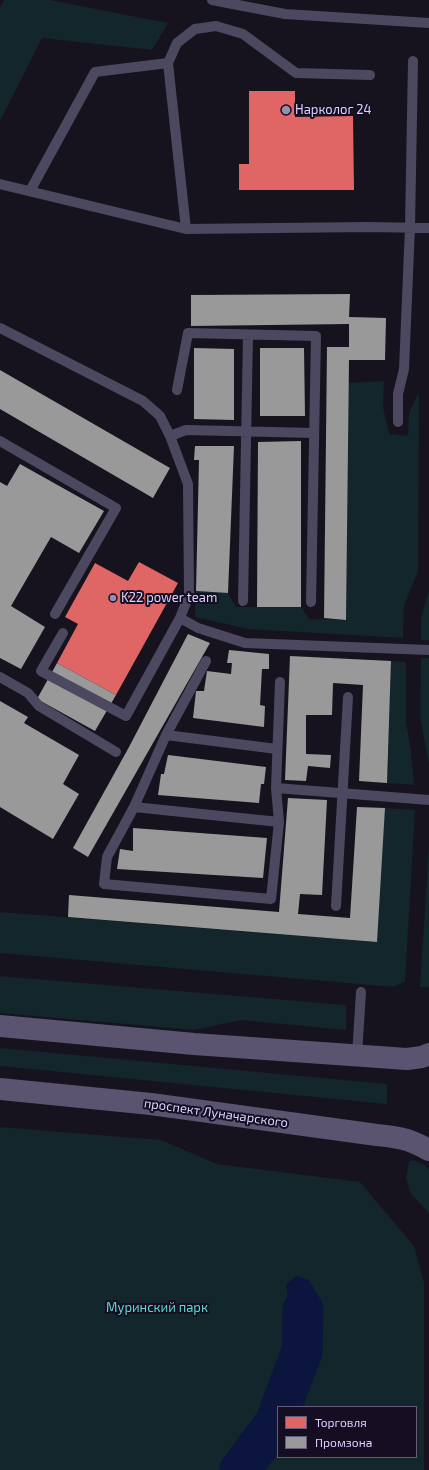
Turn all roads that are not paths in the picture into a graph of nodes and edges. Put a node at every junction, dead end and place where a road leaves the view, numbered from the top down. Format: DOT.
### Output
graph roads {
  1 [pos="212,0"];
  2 [pos="429,23"];
  3 [pos="413,61"];
  4 [pos="168,63"];
  5 [pos="370,74"];
  6 [pos="0,184"];
  7 [pos="30,191"];
  8 [pos="410,227"];
  9 [pos="429,228"];
  10 [pos="186,229"];
  11 [pos="0,328"];
  12 [pos="248,335"];
  13 [pos="177,390"];
  14 [pos="398,422"];
  15 [pos="246,431"];
  16 [pos="314,433"];
  17 [pos="170,436"];
  18 [pos="0,441"];
  19 [pos="243,601"];
  20 [pos="311,602"];
  21 [pos="56,614"];
  22 [pos="180,618"];
  23 [pos="62,633"];
  24 [pos="429,650"];
  25 [pos="206,661"];
  26 [pos="0,677"];
  27 [pos="280,682"];
  28 [pos="348,697"];
  29 [pos="166,735"];
  30 [pos="277,749"];
  31 [pos="116,752"];
  32 [pos="276,788"];
  33 [pos="342,793"];
  34 [pos="429,800"];
  35 [pos="134,807"];
  36 [pos="280,822"];
  37 [pos="336,906"];
  38 [pos="361,992"];
  39 [pos="0,1026"];
  40 [pos="429,1054"];
  41 [pos="356,1055"];
  42 [pos="0,1088"];
  43 [pos="429,1150"];
  1 -- 2 [label="lane"];
  3 -- 8 [label="lane"];
  4 -- 5 [label="lane"];
  4 -- 7 [label="lane"];
  4 -- 10 [label="lane"];
  6 -- 7 [label="lane"];
  7 -- 10 [label="lane"];
  8 -- 9 [label="lane"];
  8 -- 10 [label="lane"];
  8 -- 14 [label="lane"];
  11 -- 17 [label="lane"];
  12 -- 13 [label="lane"];
  12 -- 15 [label="lane"];
  12 -- 16 [label="lane"];
  15 -- 16 [label="lane"];
  15 -- 17 [label="lane"];
  15 -- 19 [label="lane"];
  16 -- 20 [label="lane"];
  17 -- 22 [label="lane"];
  18 -- 21 [label="lane"];
  22 -- 23 [label="lane"];
  22 -- 24 [label="lane"];
  25 -- 29 [label="lane"];
  26 -- 31 [label="lane"];
  27 -- 30 [label="lane"];
  28 -- 33 [label="lane"];
  29 -- 30 [label="lane"];
  29 -- 35 [label="lane"];
  30 -- 32 [label="lane"];
  32 -- 33 [label="lane"];
  32 -- 36 [label="lane"];
  33 -- 34 [label="lane"];
  33 -- 37 [label="lane"];
  35 -- 36 [label="lane"];
  35 -- 36 [label="lane"];
  38 -- 41 [label="lane"];
  39 -- 41 [label="main road"];
  40 -- 41 [label="main road"];
  42 -- 43 [label="main road, проспект Луначарского"];
}
